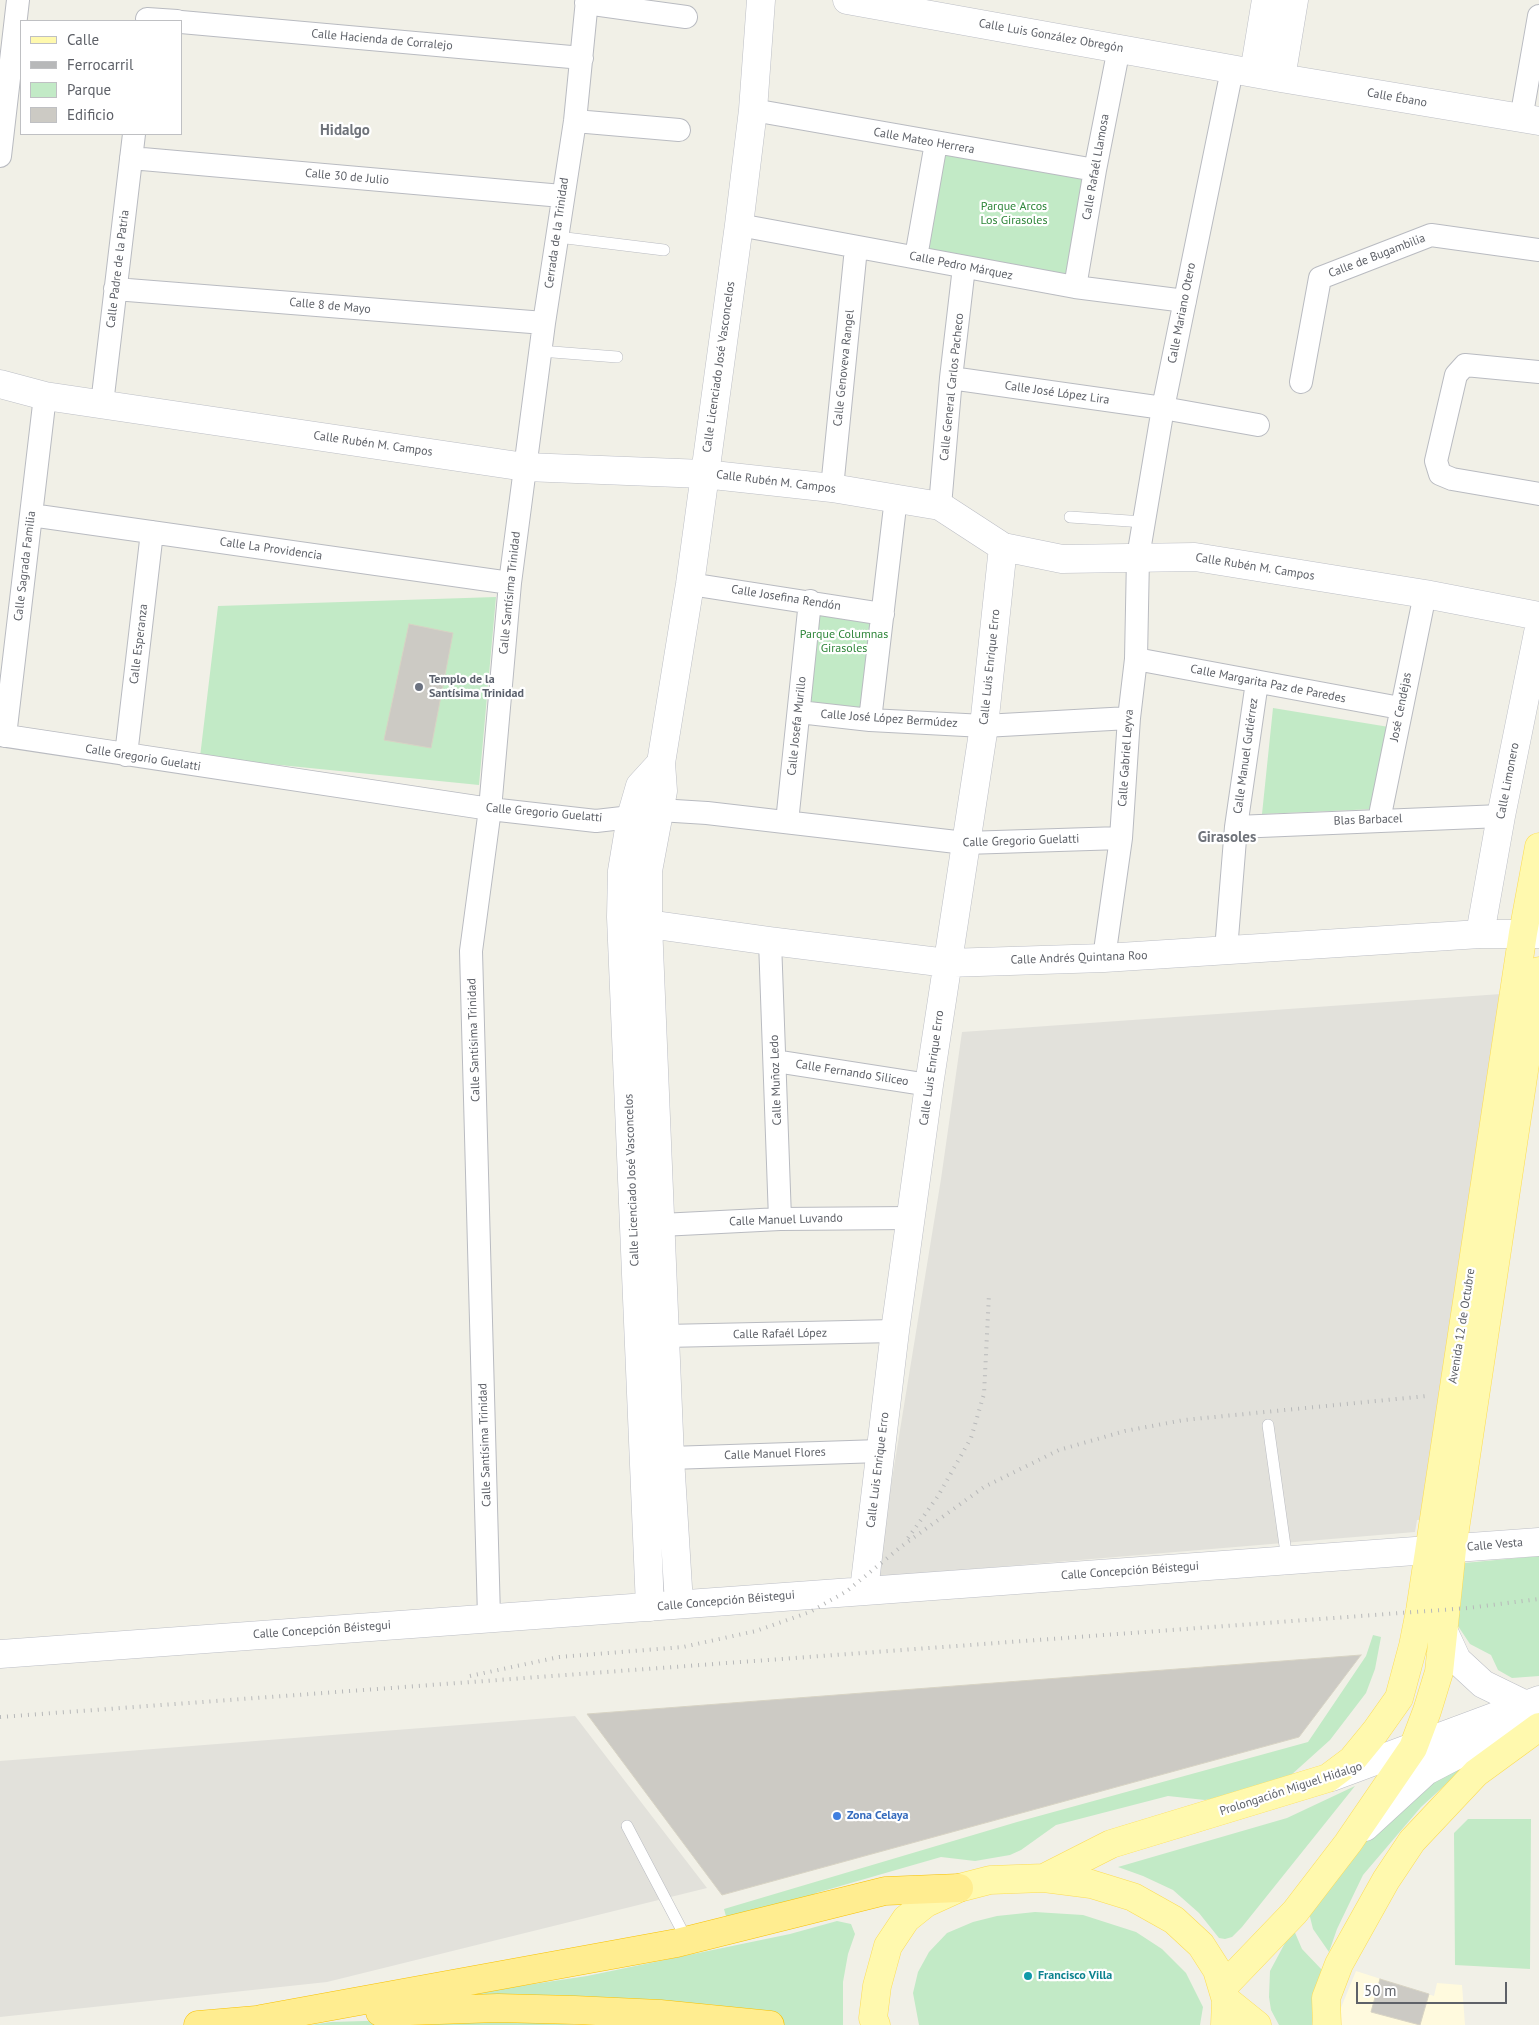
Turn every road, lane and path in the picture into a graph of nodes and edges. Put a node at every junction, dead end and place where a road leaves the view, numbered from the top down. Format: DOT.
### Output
graph roads {
  1 [pos="18,0"];
  2 [pos="761,0"];
  3 [pos="847,0"];
  4 [pos="1266,0"];
  5 [pos="1294,0"];
  6 [pos="586,2"];
  7 [pos="148,13"];
  8 [pos="686,16"];
  9 [pos="1539,16"];
  10 [pos="173,20"];
  11 [pos="182,22"];
  12 [pos="1119,48"];
  13 [pos="582,58"];
  14 [pos="1243,72"];
  15 [pos="1282,78"];
  16 [pos="753,110"];
  17 [pos="1530,120"];
  18 [pos="575,121"];
  19 [pos="679,130"];
  20 [pos="134,135"];
  21 [pos="936,143"];
  22 [pos="0,156"];
  23 [pos="131,158"];
  24 [pos="1095,170"];
  25 [pos="562,196"];
  26 [pos="739,225"];
  27 [pos="558,237"];
  28 [pos="856,248"];
  29 [pos="664,250"];
  30 [pos="1539,250"];
  31 [pos="916,257"];
  32 [pos="964,267"];
  33 [pos="1075,287"];
  34 [pos="115,289"];
  35 [pos="1184,301"];
  36 [pos="544,323"];
  37 [pos="540,351"];
  38 [pos="617,357"];
  39 [pos="1539,372"];
  40 [pos="951,378"];
  41 [pos="1301,382"];
  42 [pos="0,384"];
  43 [pos="45,396"];
  44 [pos="102,404"];
  45 [pos="1163,408"];
  46 [pos="1258,425"];
  47 [pos="525,467"];
  48 [pos="704,474"];
  49 [pos="832,488"];
  50 [pos="1539,494"];
  51 [pos="896,498"];
  52 [pos="940,506"];
  53 [pos="31,515"];
  54 [pos="1070,517"];
  55 [pos="1144,522"];
  56 [pos="152,532"];
  57 [pos="1003,547"];
  58 [pos="1138,557"];
  59 [pos="510,583"];
  60 [pos="690,584"];
  61 [pos="1425,594"];
  62 [pos="810,601"];
  63 [pos="883,614"];
  64 [pos="1539,616"];
  65 [pos="1539,628"];
  66 [pos="1136,659"];
  67 [pos="1257,682"];
  68 [pos="1400,708"];
  69 [pos="799,712"];
  70 [pos="1128,718"];
  71 [pos="870,720"];
  72 [pos="984,726"];
  73 [pos="2,736"];
  74 [pos="126,755"];
  75 [pos="660,763"];
  76 [pos="490,809"];
  77 [pos="659,810"];
  78 [pos="1501,816"];
  79 [pos="631,817"];
  80 [pos="1379,820"];
  81 [pos="786,822"];
  82 [pos="1236,827"];
  83 [pos="1121,838"];
  84 [pos="965,843"];
  85 [pos="1539,847"];
  86 [pos="621,917"];
  87 [pos="648,924"];
  88 [pos="1480,934"];
  89 [pos="1531,934"];
  90 [pos="770,941"];
  91 [pos="1226,950"];
  92 [pos="1104,958"];
  93 [pos="947,963"];
  94 [pos="1539,971"];
  95 [pos="776,1060"];
  96 [pos="929,1085"];
  97 [pos="911,1218"];
  98 [pos="780,1219"];
  99 [pos="661,1225"];
  100 [pos="894,1332"];
  101 [pos="665,1336"];
  102 [pos="1268,1425"];
  103 [pos="880,1451"];
  104 [pos="670,1458"];
  105 [pos="1539,1542"];
  106 [pos="1440,1550"];
  107 [pos="1387,1553"];
  108 [pos="1288,1560"];
  109 [pos="1423,1587"];
  110 [pos="864,1590"];
  111 [pos="679,1604"];
  112 [pos="650,1607"];
  113 [pos="489,1617"];
  114 [pos="1444,1632"];
  115 [pos="0,1654"];
  116 [pos="1534,1708"];
  117 [pos="1539,1727"];
  118 [pos="1412,1748"];
  119 [pos="1328,1778"];
  120 [pos="627,1826"];
  121 [pos="1348,1843"];
  122 [pos="1044,1878"];
  123 [pos="959,1888"];
  124 [pos="687,1940"];
  125 [pos="1225,2004"];
  126 [pos="261,2020"];
  127 [pos="198,2025"];
  128 [pos="770,2025"];
  129 [pos="876,2025"];
  130 [pos="1257,2025"];
  131 [pos="1327,2025"];
  1 -- 22 [label="street"];
  2 -- 16 [label="street, Calle Licenciado José Vasconcelos"];
  3 -- 12 [label="street, Calle Luis González Obregón"];
  4 -- 14 [label="street"];
  5 -- 15 [label="street"];
  6 -- 8 [label="street"];
  6 -- 13 [label="street, Cerrada de la Trinidad"];
  7 -- 10 [label="street"];
  9 -- 17 [label="street"];
  11 -- 13 [label="street, Calle Hacienda de Corralejo"];
  12 -- 14 [label="street, Calle Luis González Obregón"];
  12 -- 24 [label="street, Calle Rafaél Llamosa"];
  13 -- 18 [label="street, Cerrada de la Trinidad"];
  14 -- 15 [label="street, Calle Ébano"];
  14 -- 35 [label="street, Calle Mariano Otero"];
  15 -- 17 [label="street, Calle Ébano"];
  16 -- 21 [label="street, Calle Mateo Herrera"];
  16 -- 26 [label="street, Calle Licenciado José Vasconcelos"];
  18 -- 19 [label="street"];
  18 -- 25 [label="street, Cerrada de la Trinidad"];
  20 -- 23 [label="street, Calle Padre de la Patria"];
  21 -- 24 [label="street, Calle Mateo Herrera"];
  21 -- 31 [label="street"];
  23 -- 25 [label="street, Calle 30 de Julio"];
  23 -- 34 [label="street, Calle Padre de la Patria"];
  24 -- 33 [label="street, Calle Rafaél Llamosa"];
  25 -- 27 [label="street, Cerrada de la Trinidad"];
  26 -- 28 [label="street, Calle Pedro Márquez"];
  26 -- 48 [label="street, Calle Licenciado José Vasconcelos"];
  27 -- 29 [label="lane"];
  27 -- 36 [label="street, Cerrada de la Trinidad"];
  28 -- 31 [label="street, Calle Pedro Márquez"];
  28 -- 49 [label="street, Calle Genoveva Rangel"];
  30 -- 41 [label="street, Calle de Bugambilia"];
  31 -- 32 [label="street, Calle Pedro Márquez"];
  32 -- 33 [label="street, Calle Pedro Márquez"];
  32 -- 40 [label="street, Calle General Carlos Pacheco"];
  33 -- 35 [label="street, Calle Pedro Márquez"];
  34 -- 36 [label="street, Calle 8 de Mayo"];
  34 -- 44 [label="street, Calle Padre de la Patria"];
  35 -- 45 [label="street, Calle Mariano Otero"];
  36 -- 37 [label="street, Cerrada de la Trinidad"];
  37 -- 38 [label="lane"];
  37 -- 47 [label="street, Cerrada de la Trinidad"];
  39 -- 50 [label="street"];
  40 -- 45 [label="street, Calle José López Lira"];
  40 -- 52 [label="street, Calle General Carlos Pacheco"];
  42 -- 43 [label="street, Calle Rubén M. Campos"];
  43 -- 44 [label="street, Calle Rubén M. Campos"];
  43 -- 53 [label="street, Calle Sagrada Familia"];
  44 -- 47 [label="street, Calle Rubén M. Campos"];
  45 -- 46 [label="street, Calle José López Lira"];
  45 -- 55 [label="street, Calle Mariano Otero"];
  47 -- 48 [label="street, Calle Rubén M. Campos"];
  47 -- 59 [label="street, Calle Santísima Trinidad"];
  48 -- 49 [label="street, Calle Rubén M. Campos"];
  48 -- 60 [label="street, Calle Licenciado José Vasconcelos"];
  49 -- 51 [label="street, Calle Rubén M. Campos"];
  51 -- 52 [label="street, Calle Rubén M. Campos"];
  51 -- 63 [label="street"];
  52 -- 57 [label="street, Calle Rubén M. Campos"];
  53 -- 56 [label="street, Calle La Providencia"];
  53 -- 73 [label="street, Calle Sagrada Familia"];
  54 -- 55 [label="lane"];
  55 -- 58 [label="street, Calle Mariano Otero"];
  56 -- 59 [label="street, Calle La Providencia"];
  56 -- 74 [label="street, Calle Esperanza"];
  57 -- 58 [label="street, Calle Rubén M. Campos"];
  57 -- 72 [label="street, Calle Luis Enrique Erro"];
  58 -- 61 [label="street, Calle Rubén M. Campos"];
  58 -- 66 [label="street, Calle Gabriel Leyva"];
  59 -- 76 [label="street, Calle Santísima Trinidad"];
  60 -- 62 [label="street, Calle Josefina Rendón"];
  60 -- 75 [label="street, Calle Licenciado José Vasconcelos"];
  61 -- 64 [label="street, Calle Rubén M. Campos"];
  61 -- 68 [label="street, José Cendéjas"];
  62 -- 63 [label="street, Calle Josefina Rendón"];
  62 -- 69 [label="street, Calle Josefa Murillo"];
  63 -- 71 [label="street"];
  65 -- 78 [label="street, Calle Limonero"];
  66 -- 67 [label="street, Calle Margarita Paz de Paredes"];
  66 -- 70 [label="street, Calle Gabriel Leyva"];
  67 -- 68 [label="street, Calle Margarita Paz de Paredes"];
  67 -- 82 [label="street, Calle Manuel Gutiérrez"];
  68 -- 80 [label="street, José Cendéjas"];
  69 -- 71 [label="street, Calle José López Bermúdez"];
  69 -- 81 [label="street, Calle Josefa Murillo"];
  70 -- 72 [label="street, Calle José López Bermúdez"];
  70 -- 83 [label="street, Calle Gabriel Leyva"];
  71 -- 72 [label="street, Calle José López Bermúdez"];
  72 -- 84 [label="street, Calle Luis Enrique Erro"];
  73 -- 74 [label="street, Calle Gregorio Guelatti"];
  74 -- 76 [label="street, Calle Gregorio Guelatti"];
  75 -- 77 [label="street, Calle Licenciado José Vasconcelos"];
  75 -- 79 [label="street, Calle Licenciado José Vasconcelos"];
  76 -- 79 [label="street, Calle Gregorio Guelatti"];
  76 -- 113 [label="street, Calle Santísima Trinidad"];
  77 -- 79 [label="street, Calle Gregorio Guelatti"];
  77 -- 81 [label="street, Calle Gregorio Guelatti"];
  77 -- 87 [label="street, Calle Licenciado José Vasconcelos"];
  78 -- 80 [label="street, Blas Barbacel"];
  78 -- 88 [label="street, Calle Limonero"];
  79 -- 86 [label="street, Calle Licenciado José Vasconcelos"];
  80 -- 82 [label="street, Blas Barbacel"];
  81 -- 84 [label="street, Calle Gregorio Guelatti"];
  82 -- 91 [label="street, Calle Manuel Gutiérrez"];
  83 -- 84 [label="street, Calle Gregorio Guelatti"];
  83 -- 92 [label="street, Calle Gabriel Leyva"];
  84 -- 93 [label="street, Calle Luis Enrique Erro"];
  85 -- 89 [label="main road, Avenida 12 de Octubre"];
  86 -- 87 [label="street, Calle Andrés Quintana Roo"];
  86 -- 112 [label="street, Calle Licenciado José Vasconcelos"];
  87 -- 90 [label="street, Calle Andrés Quintana Roo"];
  87 -- 99 [label="street, Calle Licenciado José Vasconcelos"];
  88 -- 89 [label="street, Calle Andrés Quintana Roo"];
  88 -- 91 [label="street, Calle Andrés Quintana Roo"];
  89 -- 106 [label="main road, Avenida 12 de Octubre"];
  90 -- 93 [label="street, Calle Andrés Quintana Roo"];
  90 -- 95 [label="street, Calle Muñoz Ledo"];
  91 -- 92 [label="street, Calle Andrés Quintana Roo"];
  92 -- 93 [label="street, Calle Andrés Quintana Roo"];
  93 -- 96 [label="street, Calle Luis Enrique Erro"];
  94 -- 106 [label="main road, Avenida 12 de Octubre"];
  95 -- 96 [label="street, Calle Fernando Siliceo"];
  95 -- 98 [label="street, Calle Muñoz Ledo"];
  96 -- 97 [label="street, Calle Luis Enrique Erro"];
  97 -- 98 [label="street, Calle Manuel Luvando"];
  97 -- 100 [label="street, Calle Luis Enrique Erro"];
  98 -- 99 [label="street, Calle Manuel Luvando"];
  99 -- 101 [label="street, Calle Licenciado José Vasconcelos"];
  100 -- 101 [label="street, Calle Rafaél López"];
  100 -- 103 [label="street, Calle Luis Enrique Erro"];
  101 -- 104 [label="street, Calle Licenciado José Vasconcelos"];
  102 -- 108 [label="lane"];
  103 -- 104 [label="street, Calle Manuel Flores"];
  103 -- 110 [label="street, Calle Luis Enrique Erro"];
  104 -- 111 [label="street, Calle Licenciado José Vasconcelos"];
  105 -- 106 [label="street, Calle Vesta"];
  106 -- 107 [label="street, Calle Concepción Béistegui"];
  106 -- 109 [label="main road, Avenida 12 de Octubre"];
  106 -- 114 [label="main road, Avenida 12 de Octubre"];
  107 -- 108 [label="street, Calle Concepción Béistegui"];
  107 -- 109 [label="street"];
  108 -- 110 [label="street, Calle Concepción Béistegui"];
  109 -- 119 [label="main road, Avenida 12 de Octubre"];
  110 -- 111 [label="street, Calle Concepción Béistegui"];
  111 -- 112 [label="street, Calle Concepción Béistegui"];
  112 -- 113 [label="street, Calle Concepción Béistegui"];
  113 -- 115 [label="street, Calle Concepción Béistegui"];
  114 -- 116 [label="street"];
  114 -- 118 [label="main road, Avenida 12 de Octubre"];
  116 -- 118 [label="street, Prolongación Miguel Hidalgo"];
  116 -- 121 [label="street"];
  117 -- 131 [label="main road"];
  118 -- 119 [label="street, Prolongación Miguel Hidalgo"];
  118 -- 121 [label="main road, Avenida 12 de Octubre"];
  119 -- 122 [label="main road, Prolongación Miguel Hidalgo"];
  120 -- 124 [label="lane"];
  121 -- 125 [label="main road"];
  122 -- 123 [label="main road"];
  122 -- 125 [label="main road"];
  123 -- 124 [label="highway"];
  123 -- 129 [label="main road"];
  124 -- 126 [label="highway"];
  125 -- 130 [label="main road"];
  126 -- 127 [label="highway"];
  126 -- 128 [label="highway"];
}
